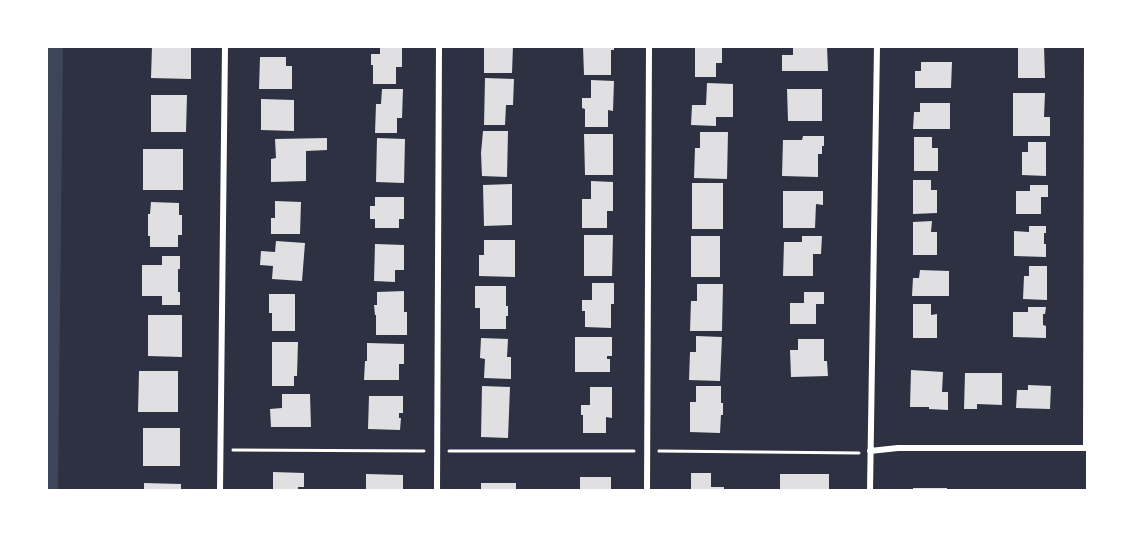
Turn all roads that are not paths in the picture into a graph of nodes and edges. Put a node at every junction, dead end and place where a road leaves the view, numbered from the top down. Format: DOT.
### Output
graph roads {
  1 [pos="225,46"];
  2 [pos="439,46"];
  3 [pos="649,46"];
  4 [pos="877,46"];
  5 [pos="1087,46"];
  6 [pos="1087,448"];
  7 [pos="870,451"];
  8 [pos="220,490"];
  9 [pos="437,490"];
  10 [pos="646,490"];
  11 [pos="870,490"];
  1 -- 8 [label="street"];
  2 -- 9 [label="street"];
  3 -- 10 [label="street"];
  4 -- 7 [label="street"];
  5 -- 6 [label="street"];
  6 -- 7 [label="street"];
  7 -- 11 [label="street"];
}
